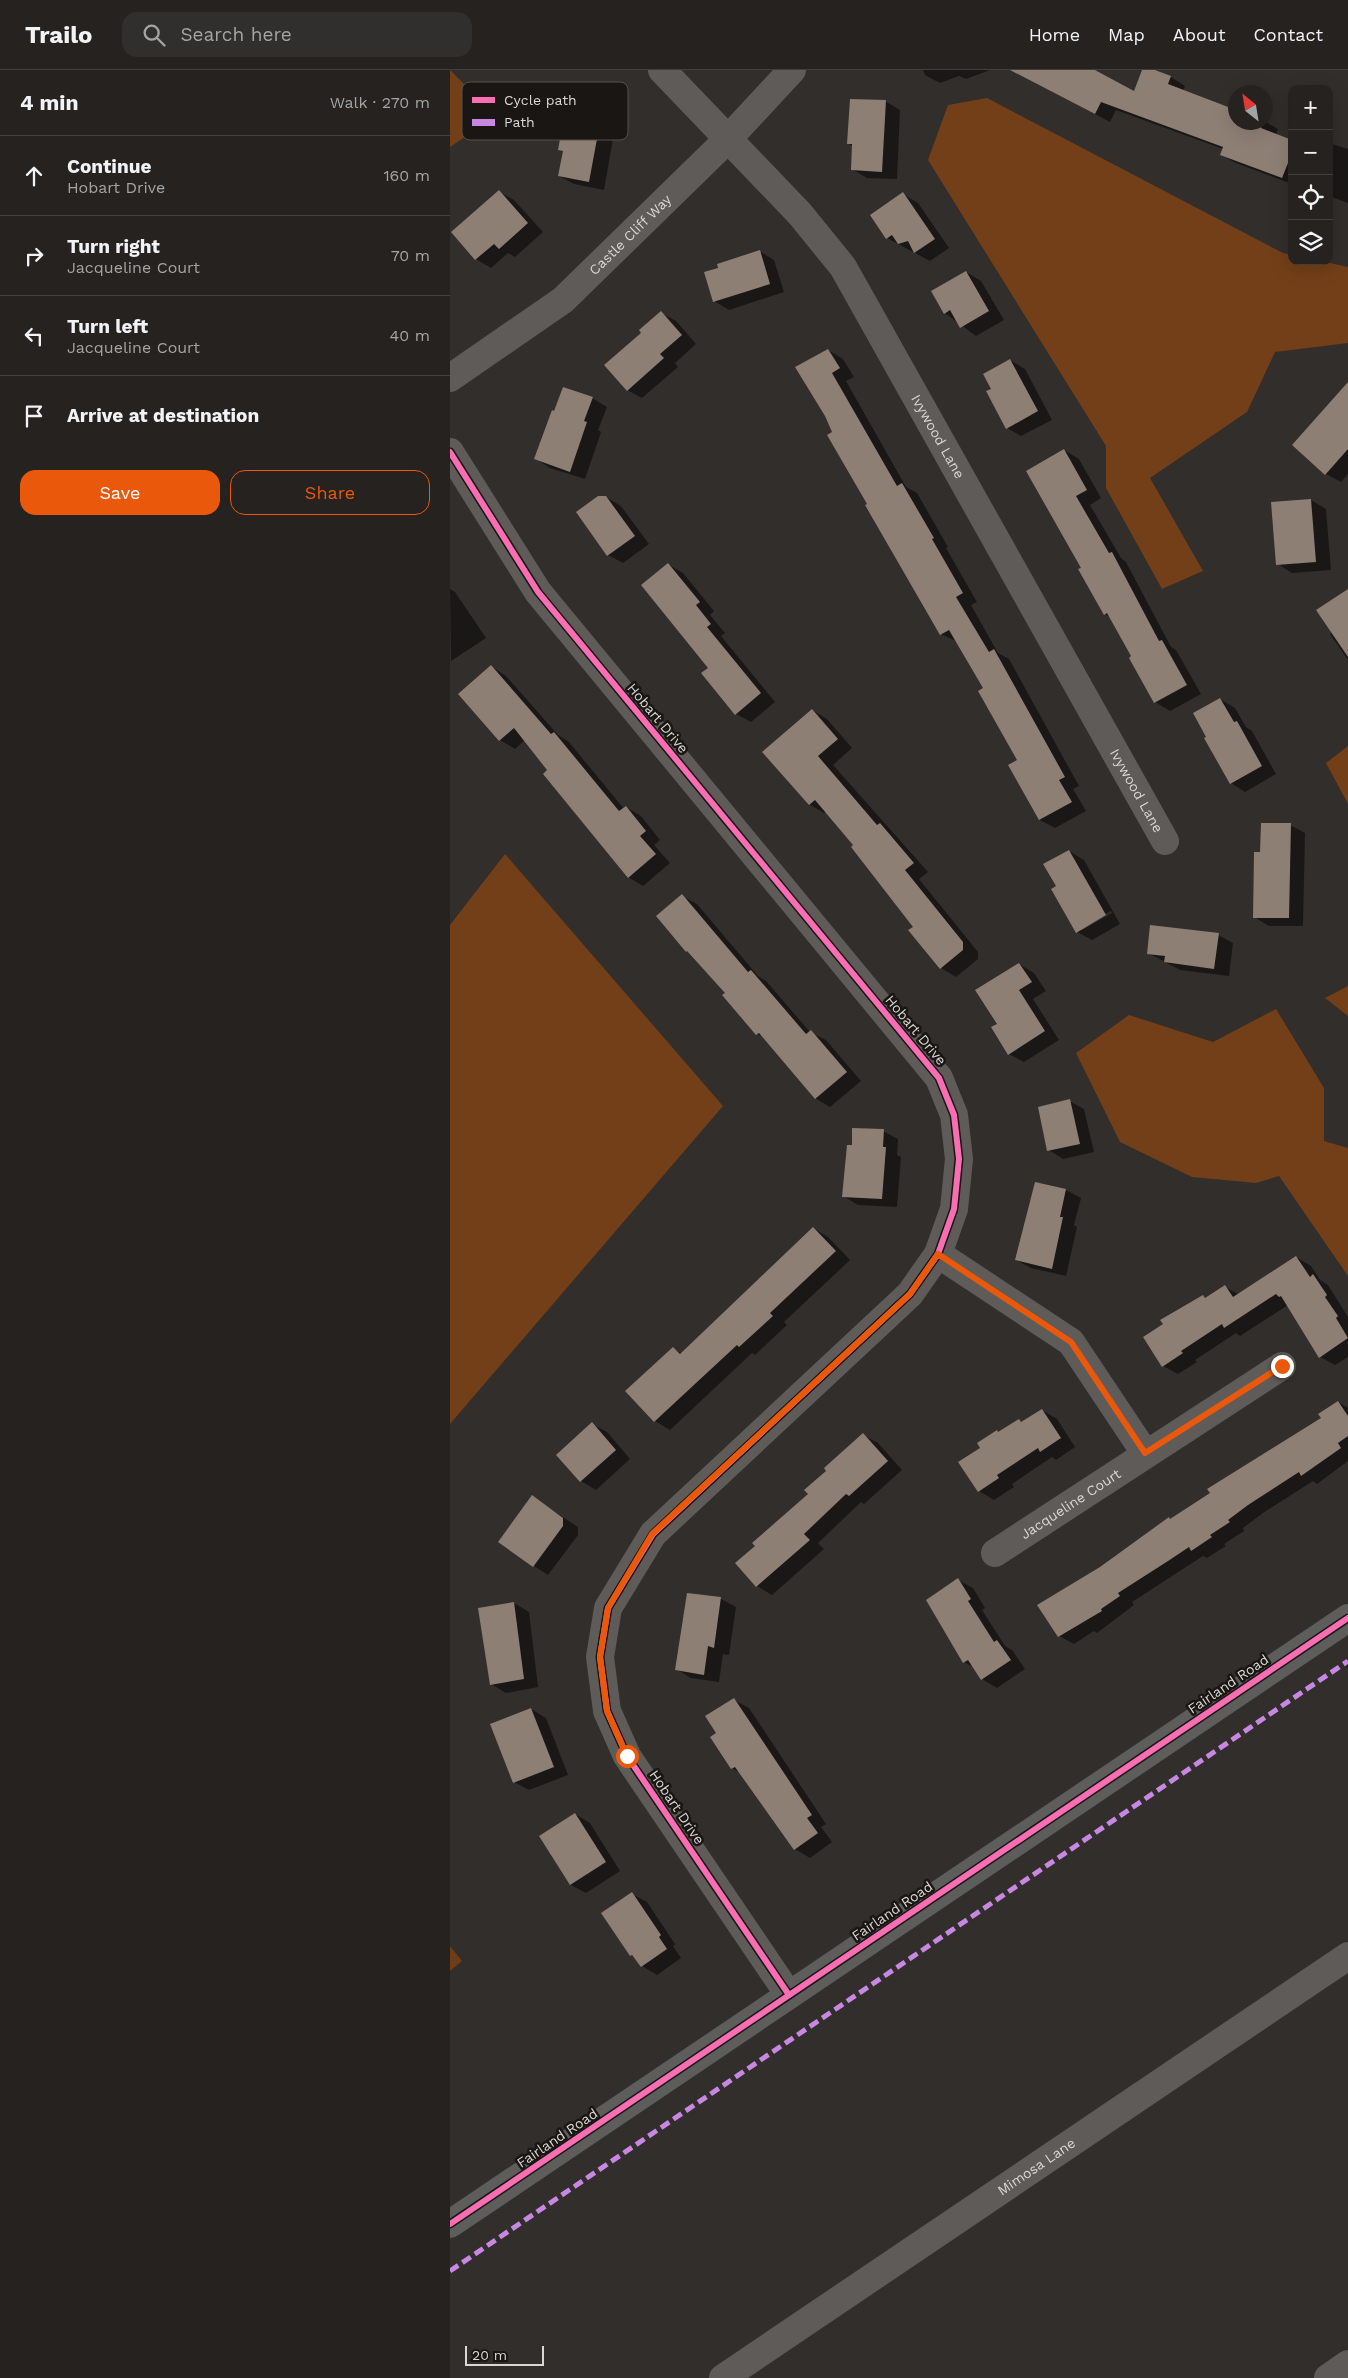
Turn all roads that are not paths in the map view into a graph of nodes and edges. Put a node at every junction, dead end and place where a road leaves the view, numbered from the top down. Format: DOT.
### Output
graph roads {
  1 [pos="662,70"];
  2 [pos="792,70"];
  3 [pos="727,140"];
  4 [pos="450,378"];
  5 [pos="450,452"];
  6 [pos="1165,841"];
  7 [pos="938,1254"];
  8 [pos="1282,1366"];
  9 [pos="1145,1453"];
  10 [pos="995,1553"];
  11 [pos="1348,1618"];
  12 [pos="1348,1956"];
  13 [pos="789,1995"];
  14 [pos="450,2224"];
  15 [pos="1348,2364"];
  16 [pos="723,2378"];
  17 [pos="1328,2378"];
  1 -- 3 [label="street, Ivywood Lane"];
  2 -- 3 [label="street, Castle Cliff Way"];
  3 -- 4 [label="street, Castle Cliff Way"];
  3 -- 6 [label="street, Ivywood Lane"];
  5 -- 7 [label="street, Hobart Drive"];
  7 -- 9 [label="street"];
  7 -- 13 [label="street, Hobart Drive"];
  8 -- 9 [label="street, Jacqueline Court"];
  9 -- 10 [label="street, Jacqueline Court"];
  11 -- 13 [label="main road, Fairland Road"];
  12 -- 16 [label="street, Mimosa Lane"];
  13 -- 14 [label="main road, Fairland Road"];
  15 -- 17 [label="street"];
}
